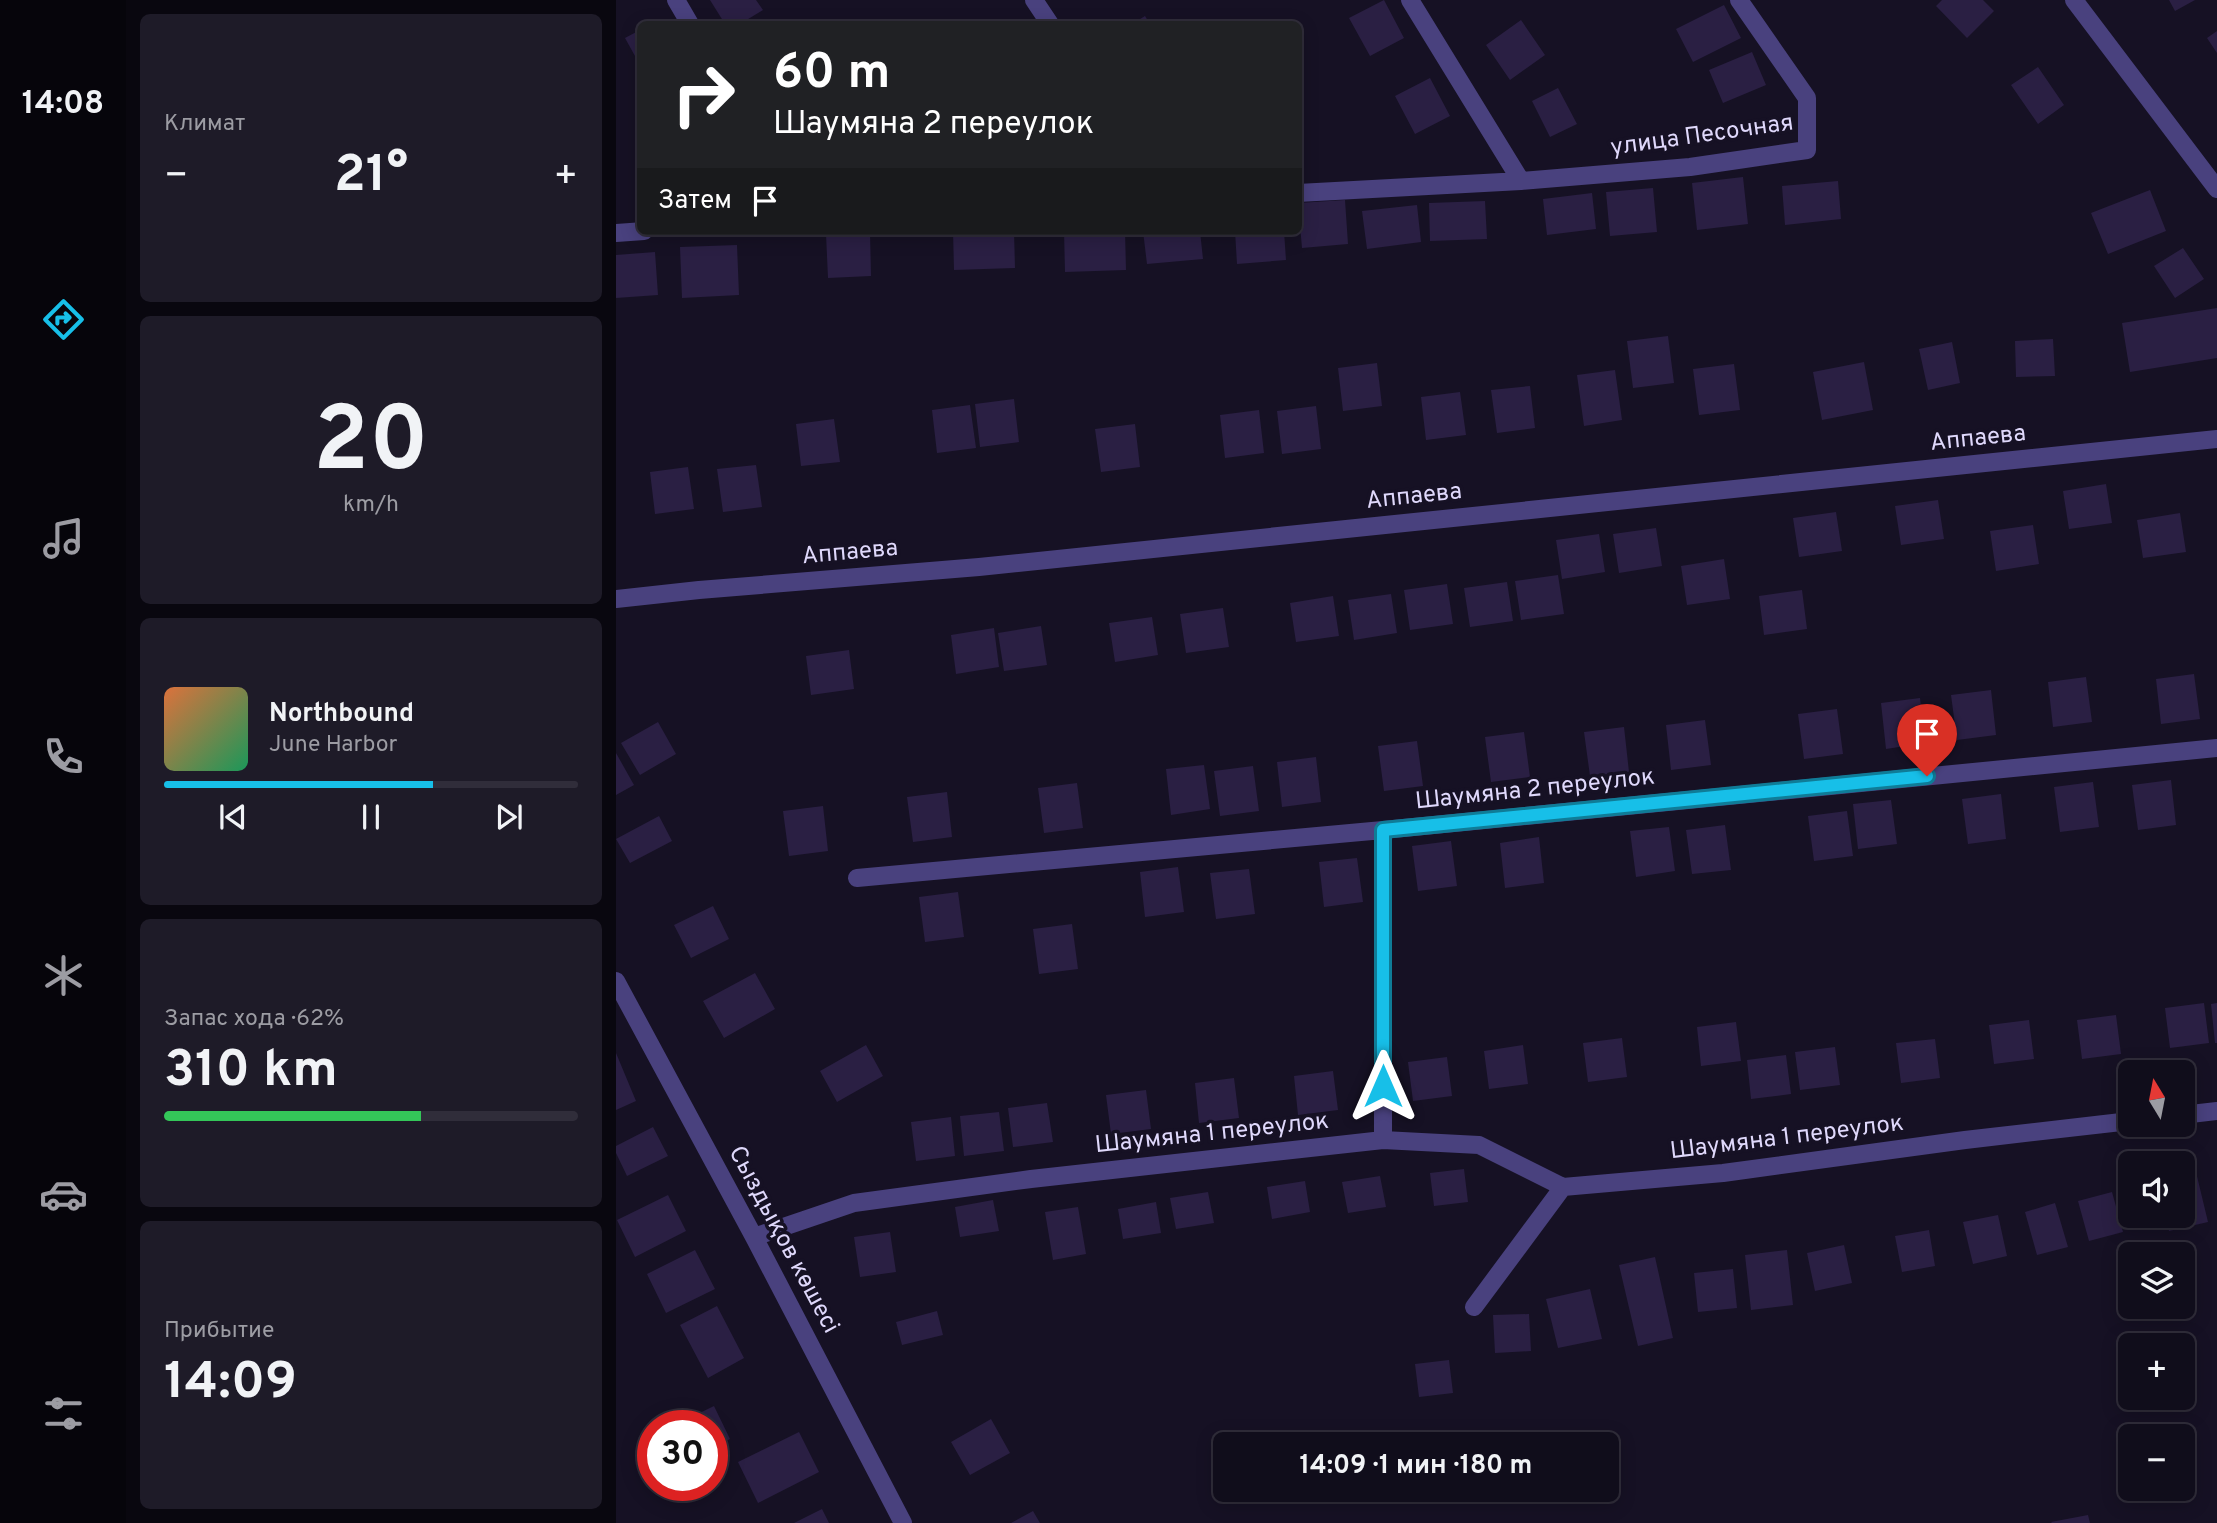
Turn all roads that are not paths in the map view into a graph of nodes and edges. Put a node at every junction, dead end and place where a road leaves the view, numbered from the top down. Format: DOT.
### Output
graph roads {
  1 [pos="676,0"];
  2 [pos="1034,0"];
  3 [pos="1410,0"];
  4 [pos="1739,0"];
  5 [pos="2074,0"];
  6 [pos="688,21"];
  7 [pos="1047,21"];
  8 [pos="1521,181"];
  9 [pos="2217,189"];
  10 [pos="1302,193"];
  11 [pos="637,232"];
  12 [pos="616,233"];
  13 [pos="2217,439"];
  14 [pos="616,599"];
  15 [pos="2217,748"];
  16 [pos="1383,830"];
  17 [pos="857,878"];
  18 [pos="616,981"];
  19 [pos="2217,1111"];
  20 [pos="2195,1114"];
  21 [pos="2118,1122"];
  22 [pos="1383,1140"];
  23 [pos="1563,1187"];
  24 [pos="754,1237"];
  25 [pos="1474,1307"];
  26 [pos="903,1523"];
  1 -- 6 [label="street"];
  2 -- 7 [label="street"];
  3 -- 8 [label="street"];
  4 -- 8 [label="street, улица Песочная"];
  5 -- 9 [label="street"];
  8 -- 10 [label="street, улица Песочная"];
  11 -- 12 [label="street"];
  13 -- 14 [label="street, Аппаева"];
  15 -- 16 [label="street, Шаумяна 2 переулок"];
  16 -- 17 [label="street, Шаумяна 2 переулок"];
  16 -- 22 [label="street"];
  18 -- 24 [label="street, Сыздықов көшесі"];
  19 -- 20 [label="street"];
  21 -- 23 [label="street, Шаумяна 1 переулок"];
  22 -- 23 [label="street, Шаумяна 1 переулок"];
  22 -- 24 [label="street, Шаумяна 1 переулок"];
  23 -- 25 [label="street"];
  24 -- 26 [label="street, Сыздықов көшесі"];
}
